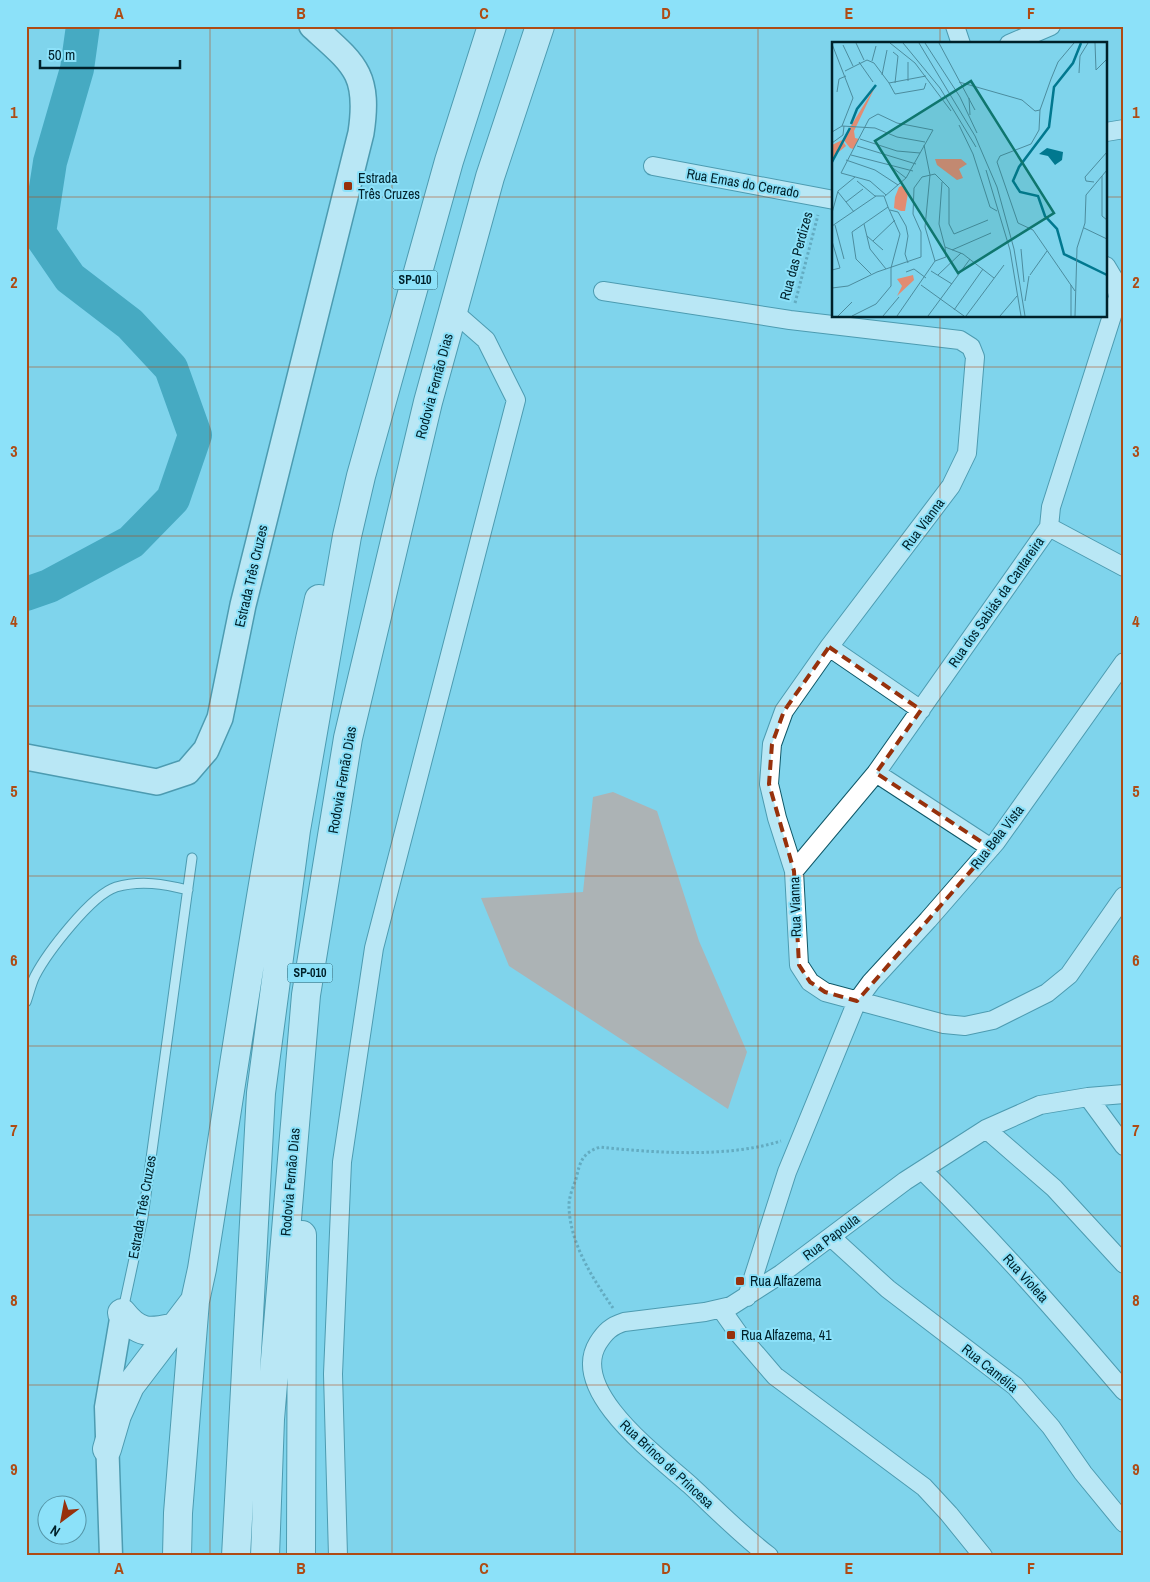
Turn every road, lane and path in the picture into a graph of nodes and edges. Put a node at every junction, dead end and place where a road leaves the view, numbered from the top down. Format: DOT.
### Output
graph roads {
  1 [pos="312,26"];
  2 [pos="492,26"];
  3 [pos="540,26"];
  4 [pos="955,26"];
  5 [pos="1051,26"];
  6 [pos="960,42"];
  7 [pos="1014,42"];
  8 [pos="1124,128"];
  9 [pos="1108,132"];
  10 [pos="653,166"];
  11 [pos="828,199"];
  12 [pos="1108,270"];
  13 [pos="1124,278"];
  14 [pos="603,291"];
  15 [pos="1118,297"];
  16 [pos="454,312"];
  17 [pos="790,320"];
  18 [pos="1049,527"];
  19 [pos="347,536"];
  20 [pos="1124,567"];
  21 [pos="829,647"];
  22 [pos="1124,662"];
  23 [pos="921,710"];
  24 [pos="26,757"];
  25 [pos="876,773"];
  26 [pos="991,848"];
  27 [pos="192,858"];
  28 [pos="794,871"];
  29 [pos="188,890"];
  30 [pos="1124,896"];
  31 [pos="309,978"];
  32 [pos="857,1001"];
  33 [pos="26,1002"];
  34 [pos="1124,1094"];
  35 [pos="1088,1098"];
  36 [pos="986,1128"];
  37 [pos="804,1133"];
  38 [pos="1124,1146"];
  39 [pos="922,1170"];
  40 [pos="831,1237"];
  41 [pos="1124,1264"];
  42 [pos="747,1297"];
  43 [pos="195,1301"];
  44 [pos="721,1309"];
  45 [pos="122,1313"];
  46 [pos="624,1322"];
  47 [pos="177,1327"];
  48 [pos="592,1355"];
  49 [pos="1124,1391"];
  50 [pos="106,1449"];
  51 [pos="1124,1523"];
  52 [pos="111,1556"];
  53 [pos="177,1556"];
  54 [pos="236,1556"];
  55 [pos="265,1556"];
  56 [pos="301,1556"];
  57 [pos="338,1556"];
  58 [pos="769,1556"];
  59 [pos="983,1556"];
  1 -- 24 [label="main road, Estrada Três Cruzes"];
  2 -- 19 [label="highway, SP-010"];
  3 -- 16 [label="highway, Rodovia Fernão Dias / SP-010"];
  4 -- 6 [label="street"];
  5 -- 7 [label="street"];
  8 -- 9 [label="street"];
  10 -- 11 [label="street, Rua Emas do Cerrado"];
  11 -- 17 [label="path, Rua das Perdizes"];
  12 -- 15 [label="street"];
  13 -- 15 [label="street, Rua dos Sabiás da Cantareira"];
  14 -- 17 [label="street, Rua Vianna"];
  15 -- 18 [label="street, Rua dos Sabiás da Cantareira"];
  16 -- 31 [label="highway, Rodovia Fernão Dias / SP-010"];
  16 -- 57 [label="street"];
  17 -- 21 [label="street, Rua Vianna"];
  18 -- 20 [label="street"];
  18 -- 23 [label="street, Rua dos Sabiás da Cantareira"];
  19 -- 43 [label="highway"];
  19 -- 54 [label="highway, SP-010"];
  21 -- 23 [label="street"];
  21 -- 28 [label="street, Rua Vianna"];
  22 -- 26 [label="street, Rua Bela Vista"];
  23 -- 25 [label="street, Rua dos Sabiás da Cantareira"];
  25 -- 26 [label="street"];
  25 -- 28 [label="street, Rua dos Sabiás da Cantareira"];
  26 -- 32 [label="street, Rua Bela Vista"];
  27 -- 29 [label="lane, Estrada Três Cruzes"];
  28 -- 32 [label="street, Rua Vianna"];
  29 -- 33 [label="lane"];
  29 -- 45 [label="lane, Estrada Três Cruzes"];
  30 -- 32 [label="street, Rua Vianna"];
  31 -- 55 [label="highway, Rodovia Fernão Dias / SP-010"];
  31 -- 56 [label="highway"];
  32 -- 37 [label="street"];
  34 -- 35 [label="street, Rua Papoula"];
  35 -- 36 [label="street, Rua Papoula"];
  35 -- 38 [label="street"];
  36 -- 39 [label="street, Rua Papoula"];
  36 -- 41 [label="street"];
  37 -- 42 [label="street"];
  37 -- 46 [label="path"];
  39 -- 40 [label="street, Rua Papoula"];
  39 -- 49 [label="street, Rua Violeta"];
  40 -- 42 [label="street, Rua Papoula"];
  40 -- 51 [label="street, Rua Camélia"];
  42 -- 44 [label="street, Rua Papoula"];
  43 -- 47 [label="highway"];
  43 -- 53 [label="highway"];
  44 -- 46 [label="street, Rua Papoula"];
  44 -- 59 [label="street"];
  45 -- 47 [label="highway"];
  45 -- 50 [label="street, Estrada Três Cruzes"];
  46 -- 48 [label="street, Rua Papoula"];
  47 -- 50 [label="highway"];
  48 -- 58 [label="street, Rua Brinco de Princesa"];
  50 -- 52 [label="street, Estrada Três Cruzes"];
}
